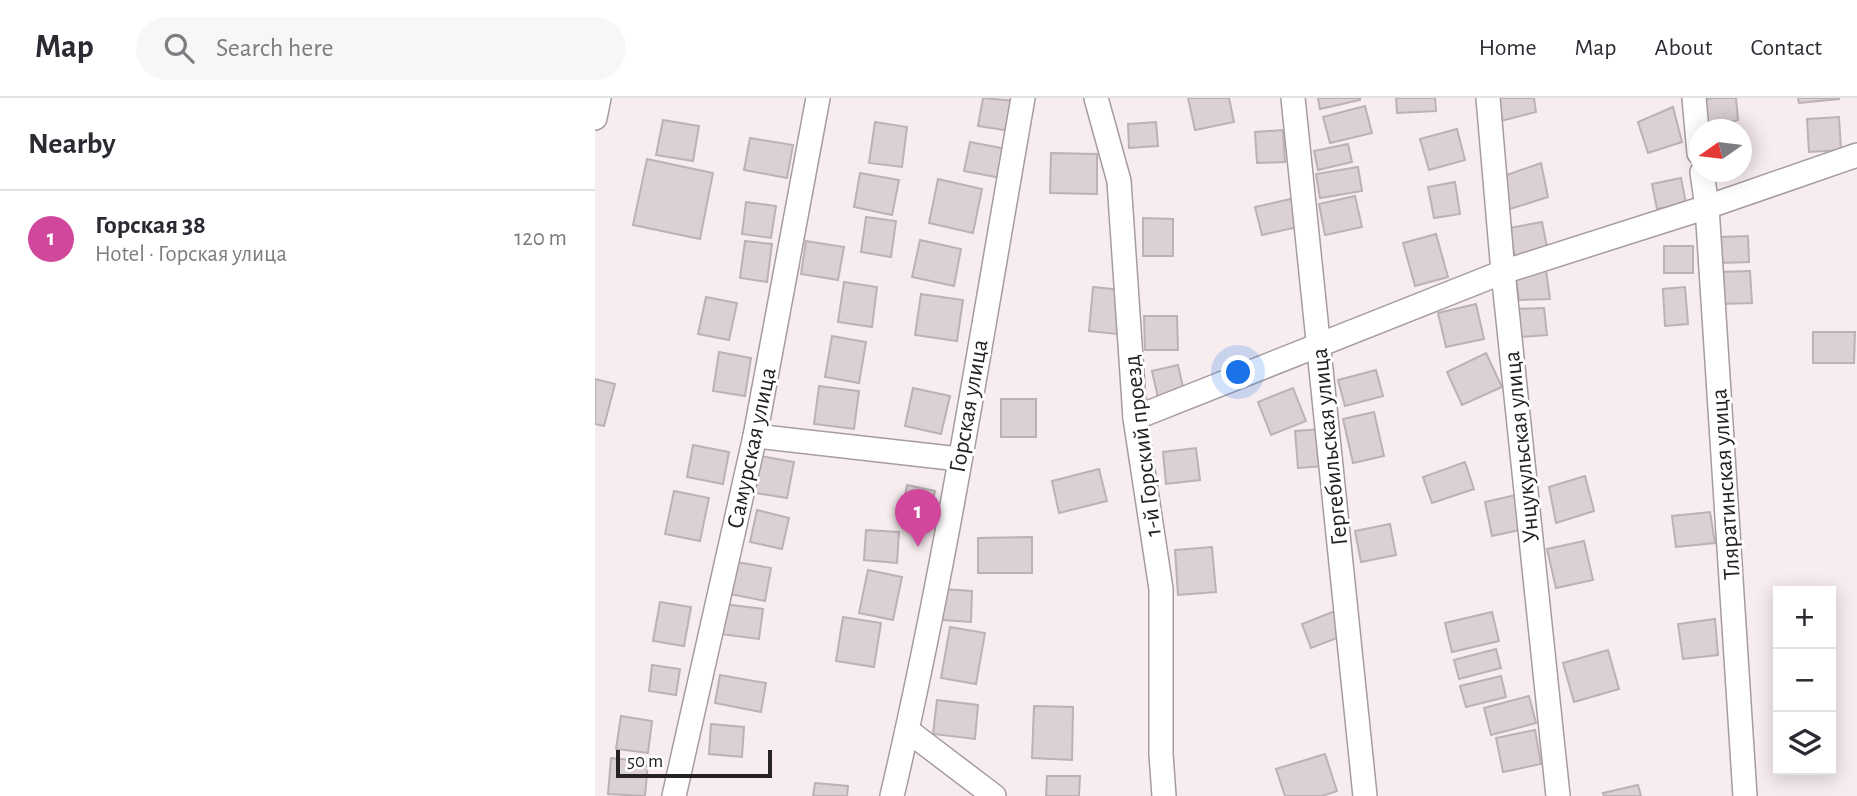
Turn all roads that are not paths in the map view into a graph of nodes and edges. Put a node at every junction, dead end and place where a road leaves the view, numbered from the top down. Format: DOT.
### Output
graph roads {
  1 [pos="599,98"];
  2 [pos="818,98"];
  3 [pos="1023,98"];
  4 [pos="1096,98"];
  5 [pos="1293,98"];
  6 [pos="1488,98"];
  7 [pos="1694,98"];
  8 [pos="595,118"];
  9 [pos="1696,119"];
  10 [pos="1857,155"];
  11 [pos="1703,182"];
  12 [pos="1707,207"];
  13 [pos="1503,272"];
  14 [pos="1319,345"];
  15 [pos="1135,418"];
  16 [pos="755,436"];
  17 [pos="959,459"];
  18 [pos="907,730"];
  19 [pos="674,796"];
  20 [pos="892,796"];
  21 [pos="993,796"];
  22 [pos="1164,796"];
  23 [pos="1365,796"];
  24 [pos="1558,796"];
  25 [pos="1745,796"];
  1 -- 8 [label="street"];
  2 -- 16 [label="street, Самурская улица"];
  3 -- 17 [label="street, Горская улица"];
  4 -- 15 [label="street, 1-й Горский проезд"];
  5 -- 14 [label="street, Гергебильская улица"];
  6 -- 13 [label="street, Унцукульская улица"];
  7 -- 9 [label="street"];
  10 -- 12 [label="street"];
  11 -- 12 [label="street, Тляратинская улица"];
  12 -- 13 [label="street"];
  12 -- 25 [label="street, Тляратинская улица"];
  13 -- 14 [label="street"];
  13 -- 24 [label="street, Унцукульская улица"];
  14 -- 15 [label="street"];
  14 -- 23 [label="street, Гергебильская улица"];
  15 -- 22 [label="street, 1-й Горский проезд"];
  16 -- 17 [label="street"];
  16 -- 19 [label="street, Самурская улица"];
  17 -- 18 [label="street, Горская улица"];
  18 -- 20 [label="street, Горская улица"];
  18 -- 21 [label="street"];
}
